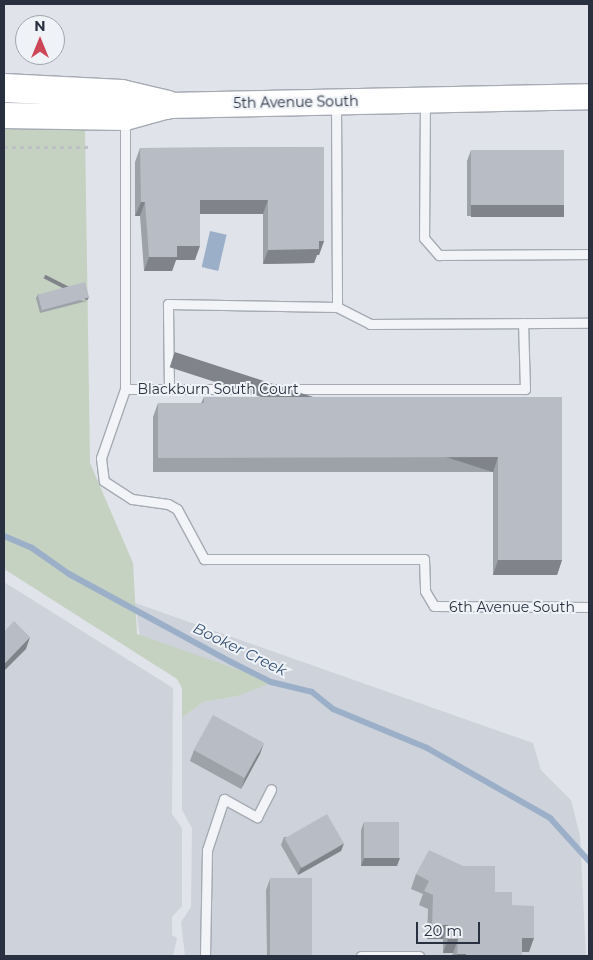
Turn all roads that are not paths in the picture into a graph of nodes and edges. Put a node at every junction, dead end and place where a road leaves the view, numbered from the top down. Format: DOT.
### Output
graph roads {
  1 [pos="4,88"];
  2 [pos="589,96"];
  3 [pos="425,100"];
  4 [pos="336,101"];
  5 [pos="168,105"];
  6 [pos="4,115"];
  7 [pos="125,117"];
  8 [pos="589,254"];
  9 [pos="337,307"];
  10 [pos="523,323"];
  11 [pos="589,323"];
  12 [pos="125,389"];
  13 [pos="169,389"];
  14 [pos="589,607"];
  15 [pos="271,789"];
  16 [pos="207,955"];
  17 [pos="361,956"];
  18 [pos="419,956"];
  1 -- 5 [label="highway"];
  2 -- 3 [label="main road, 5th Avenue South"];
  3 -- 4 [label="main road, 5th Avenue South"];
  3 -- 8 [label="lane"];
  4 -- 5 [label="main road, 5th Avenue South"];
  4 -- 9 [label="lane"];
  5 -- 7 [label="main road, 5th Avenue South"];
  6 -- 7 [label="main road, 5th Avenue South"];
  7 -- 12 [label="lane, Blackburn South Court"];
  9 -- 10 [label="lane"];
  9 -- 13 [label="lane"];
  10 -- 11 [label="lane"];
  10 -- 13 [label="lane, Blackburn South Court"];
  12 -- 13 [label="lane, Blackburn South Court"];
  12 -- 14 [label="lane, 6th Avenue South"];
  15 -- 16 [label="lane"];
  17 -- 18 [label="lane"];
}
